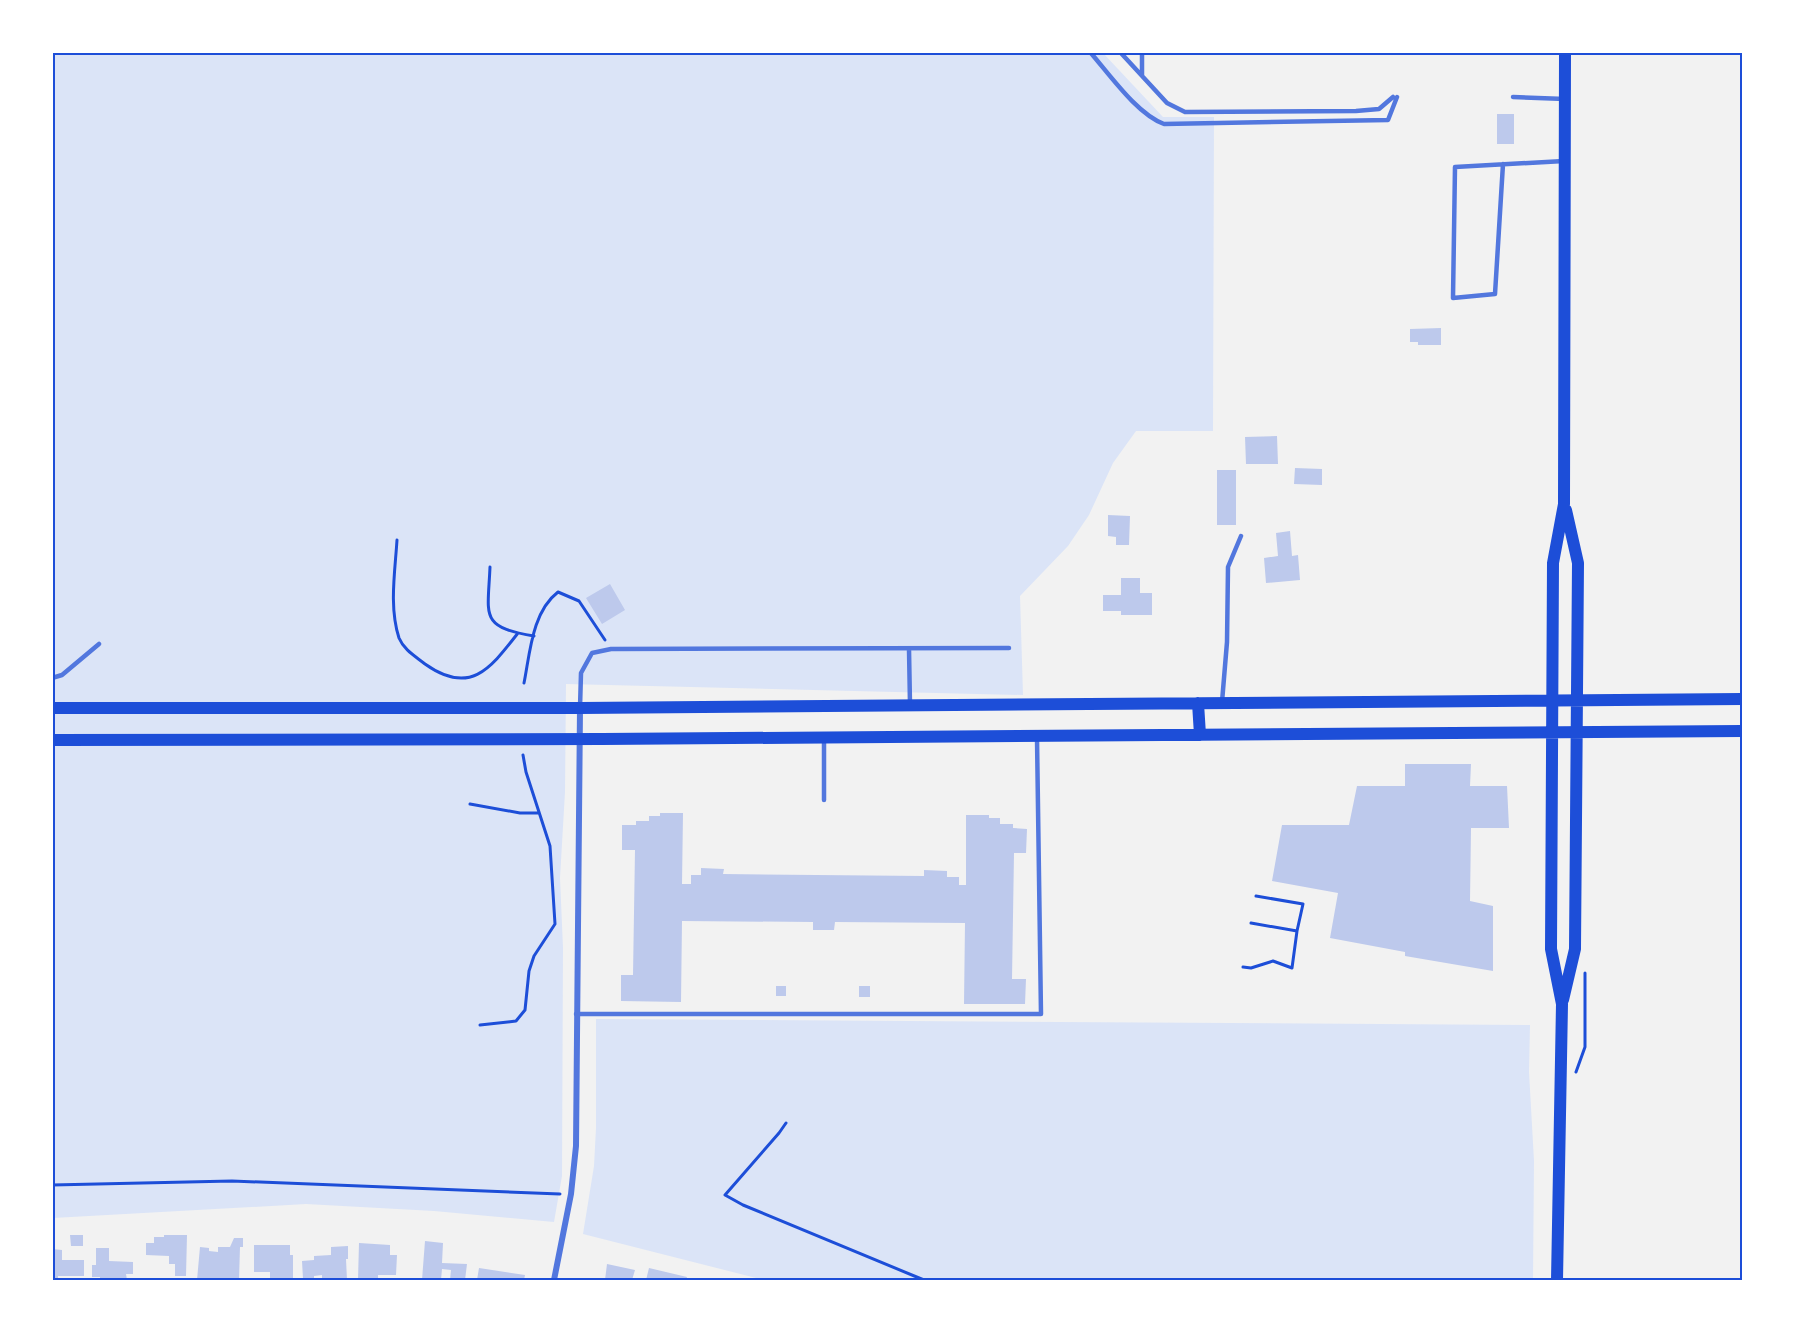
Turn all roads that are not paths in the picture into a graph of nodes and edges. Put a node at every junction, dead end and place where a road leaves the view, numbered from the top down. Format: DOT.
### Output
graph roads {
  1 [pos="1090,52"];
  2 [pos="1120,52"];
  3 [pos="1142,52"];
  4 [pos="1565,52"];
  5 [pos="1142,75"];
  6 [pos="1513,98"];
  7 [pos="1565,99"];
  8 [pos="1564,161"];
  9 [pos="1503,164"];
  10 [pos="1564,504"];
  11 [pos="1241,536"];
  12 [pos="99,644"];
  13 [pos="1009,648"];
  14 [pos="909,649"];
  15 [pos="52,678"];
  16 [pos="1743,699"];
  17 [pos="1553,700"];
  18 [pos="1576,700"];
  19 [pos="1222,702"];
  20 [pos="1198,703"];
  21 [pos="910,705"];
  22 [pos="52,708"];
  23 [pos="580,708"];
  24 [pos="1743,731"];
  25 [pos="1576,732"];
  26 [pos="1553,733"];
  27 [pos="1200,735"];
  28 [pos="1037,736"];
  29 [pos="824,737"];
  30 [pos="580,739"];
  31 [pos="52,740"];
  32 [pos="824,800"];
  33 [pos="1562,1004"];
  34 [pos="576,1014"];
  35 [pos="554,1281"];
  36 [pos="1557,1281"];
  1 -- 5 [label="lane"];
  2 -- 5 [label="lane"];
  3 -- 5 [label="lane"];
  4 -- 7 [label="main road"];
  6 -- 7 [label="lane"];
  7 -- 8 [label="main road"];
  8 -- 9 [label="lane"];
  8 -- 10 [label="main road"];
  9 -- 9 [label="lane"];
  10 -- 17 [label="main road"];
  10 -- 18 [label="main road"];
  11 -- 19 [label="lane"];
  12 -- 15 [label="lane"];
  13 -- 14 [label="lane"];
  14 -- 21 [label="lane"];
  14 -- 23 [label="lane"];
  16 -- 18 [label="main road"];
  17 -- 18 [label="main road"];
  17 -- 19 [label="main road"];
  17 -- 26 [label="main road"];
  18 -- 25 [label="main road"];
  19 -- 20 [label="main road"];
  20 -- 21 [label="main road"];
  20 -- 27 [label="main road"];
  21 -- 23 [label="main road"];
  22 -- 23 [label="main road"];
  23 -- 30 [label="street"];
  24 -- 25 [label="main road"];
  25 -- 26 [label="main road"];
  25 -- 33 [label="main road"];
  26 -- 27 [label="main road"];
  26 -- 33 [label="main road"];
  27 -- 28 [label="main road"];
  28 -- 29 [label="main road"];
  28 -- 34 [label="lane"];
  29 -- 30 [label="main road"];
  29 -- 32 [label="lane"];
  30 -- 31 [label="main road"];
  30 -- 34 [label="street"];
  33 -- 36 [label="main road"];
  34 -- 35 [label="street"];
}
